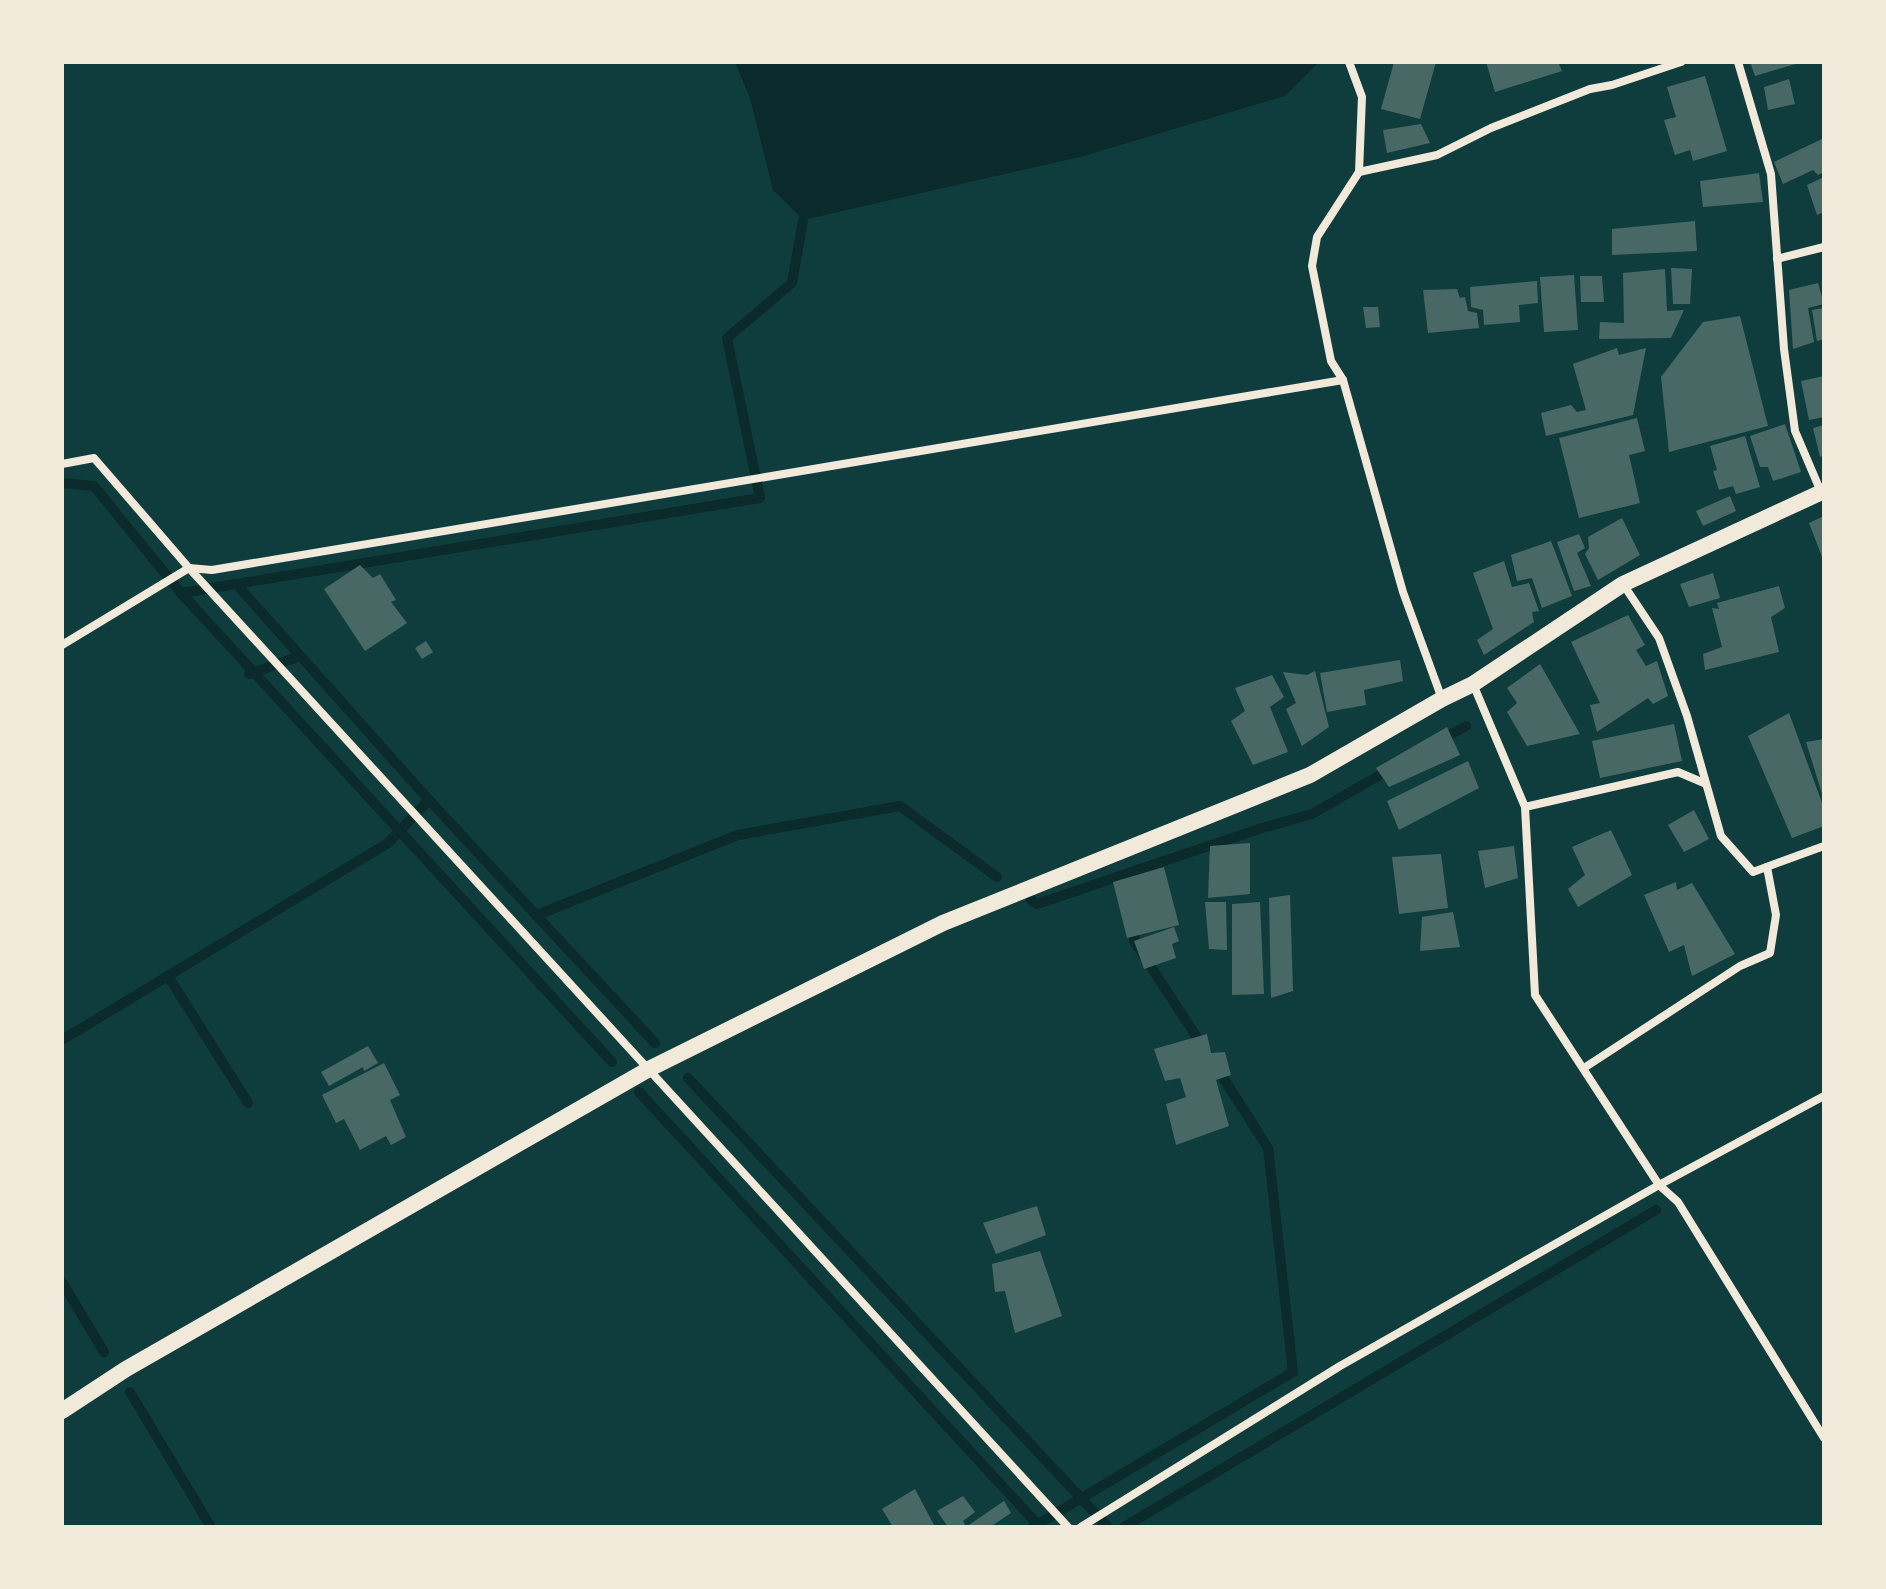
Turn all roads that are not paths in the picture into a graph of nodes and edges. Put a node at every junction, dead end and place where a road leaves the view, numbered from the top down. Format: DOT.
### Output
graph roads {
  1 [pos="1349,62"];
  2 [pos="1681,62"];
  3 [pos="1738,62"];
  4 [pos="1359,172"];
  5 [pos="1824,247"];
  6 [pos="1777,259"];
  7 [pos="1343,380"];
  8 [pos="62,464"];
  9 [pos="1823,492"];
  10 [pos="189,568"];
  11 [pos="1623,584"];
  12 [pos="62,645"];
  13 [pos="1473,684"];
  14 [pos="1442,699"];
  15 [pos="1704,783"];
  16 [pos="1525,807"];
  17 [pos="1824,846"];
  18 [pos="1767,867"];
  19 [pos="1584,1068"];
  20 [pos="649,1069"];
  21 [pos="1824,1096"];
  22 [pos="1659,1185"];
  23 [pos="62,1411"];
  24 [pos="1824,1438"];
  25 [pos="1068,1527"];
  26 [pos="1081,1527"];
  1 -- 4 [label="street"];
  2 -- 4 [label="street"];
  3 -- 6 [label="street"];
  4 -- 7 [label="street"];
  5 -- 6 [label="street"];
  6 -- 9 [label="street"];
  7 -- 10 [label="street"];
  7 -- 14 [label="street"];
  8 -- 10 [label="street"];
  9 -- 11 [label="main road"];
  10 -- 12 [label="street"];
  10 -- 20 [label="street"];
  11 -- 13 [label="main road"];
  11 -- 15 [label="street"];
  13 -- 14 [label="main road"];
  13 -- 16 [label="street"];
  14 -- 20 [label="main road"];
  15 -- 16 [label="street"];
  15 -- 18 [label="street"];
  16 -- 19 [label="street"];
  17 -- 18 [label="street"];
  18 -- 19 [label="street"];
  19 -- 22 [label="street"];
  20 -- 23 [label="main road"];
  20 -- 25 [label="street"];
  21 -- 22 [label="street"];
  22 -- 24 [label="street"];
  22 -- 26 [label="street"];
}
